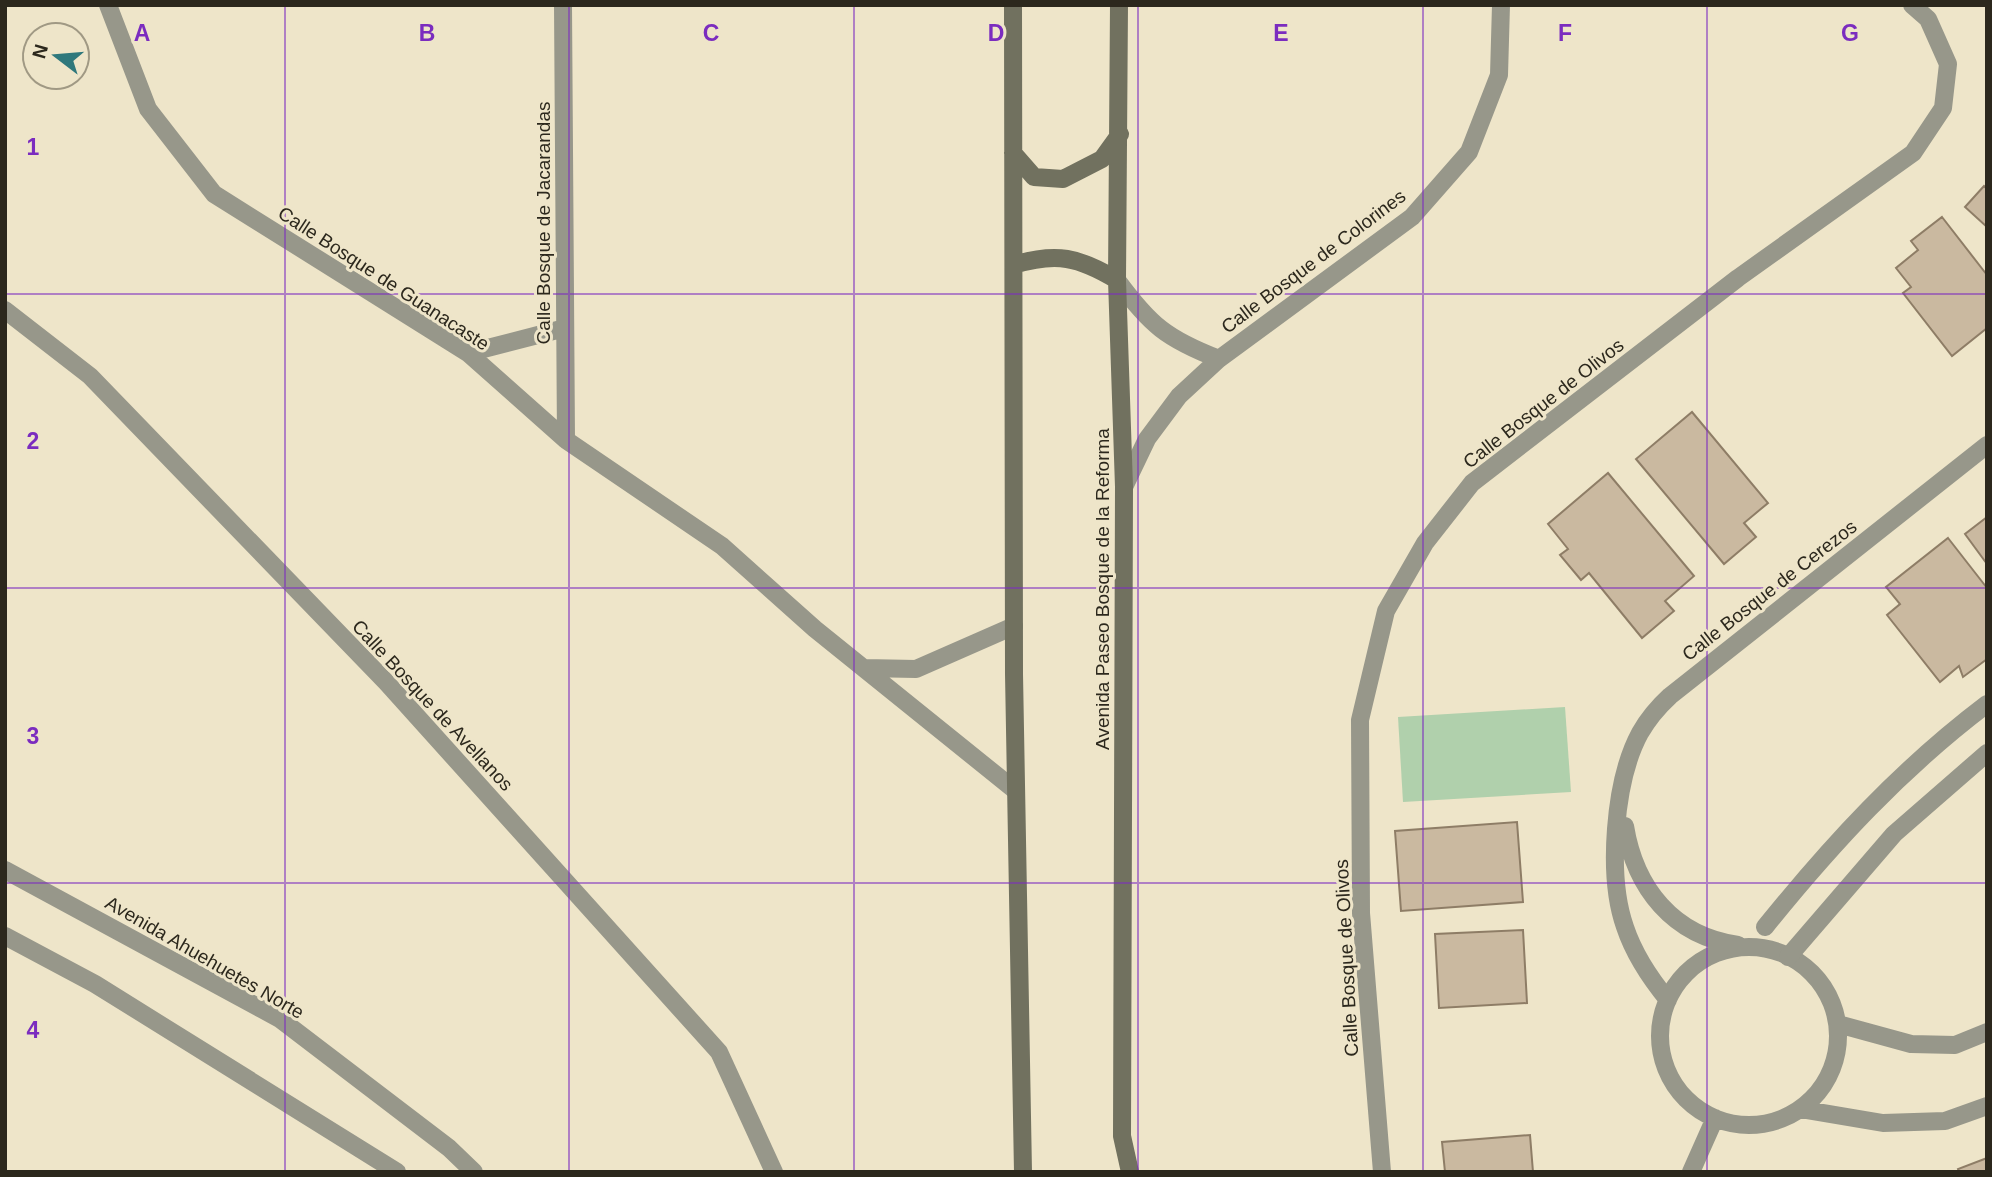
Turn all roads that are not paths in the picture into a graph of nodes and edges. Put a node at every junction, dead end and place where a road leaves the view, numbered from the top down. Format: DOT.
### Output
graph roads {
  1 [pos="108,5"];
  2 [pos="1013,5"];
  3 [pos="1119,5"];
  4 [pos="1501,5"];
  5 [pos="1912,5"];
  6 [pos="561,6"];
  7 [pos="1120,134"];
  8 [pos="1013,153"];
  9 [pos="1014,265"];
  10 [pos="1117,280"];
  11 [pos="5,310"];
  12 [pos="565,328"];
  13 [pos="468,353"];
  14 [pos="1219,359"];
  15 [pos="566,440"];
  16 [pos="1987,445"];
  17 [pos="1125,487"];
  18 [pos="1014,626"];
  19 [pos="864,668"];
  20 [pos="1987,705"];
  21 [pos="1987,753"];
  22 [pos="1016,791"];
  23 [pos="1620,799"];
  24 [pos="5,870"];
  25 [pos="1765,927"];
  26 [pos="5,936"];
  27 [pos="1747,946"];
  28 [pos="1788,957"];
  29 [pos="1668,1000"];
  30 [pos="1838,1024"];
  31 [pos="1987,1032"];
  32 [pos="1987,1106"];
  33 [pos="1800,1109"];
  34 [pos="1715,1118"];
  35 [pos="397,1172"];
  36 [pos="474,1172"];
  37 [pos="774,1172"];
  38 [pos="1023,1172"];
  39 [pos="1130,1172"];
  40 [pos="1382,1172"];
  41 [pos="1690,1172"];
  1 -- 13 [label="street, Calle Bosque de Guanacaste"];
  2 -- 8 [label="main road"];
  3 -- 7 [label="main road, Avenida Paseo Bosque de la Reforma"];
  4 -- 14 [label="street, Calle Bosque de Colorines"];
  5 -- 40 [label="street, Calle Bosque de Olivos"];
  6 -- 12 [label="street, Calle Bosque de Jacarandas"];
  7 -- 8 [label="main road"];
  7 -- 10 [label="main road, Avenida Paseo Bosque de la Reforma"];
  8 -- 9 [label="main road"];
  9 -- 10 [label="main road"];
  9 -- 18 [label="main road"];
  10 -- 14 [label="street, Calle Bosque de Colorines"];
  10 -- 17 [label="main road, Avenida Paseo Bosque de la Reforma"];
  11 -- 37 [label="street, Calle Bosque de Avellanos"];
  12 -- 13 [label="street"];
  12 -- 15 [label="street, Calle Bosque de Jacarandas"];
  13 -- 15 [label="street, Calle Bosque de Guanacaste"];
  14 -- 17 [label="street, Calle Bosque de Colorines"];
  15 -- 19 [label="street, Calle Bosque de Guanacaste"];
  16 -- 23 [label="street, Calle Bosque de Cerezos"];
  17 -- 39 [label="main road, Avenida Paseo Bosque de la Reforma"];
  18 -- 19 [label="street"];
  18 -- 22 [label="main road"];
  19 -- 22 [label="street, Calle Bosque de Guanacaste"];
  20 -- 25 [label="street"];
  21 -- 28 [label="street"];
  22 -- 38 [label="main road"];
  23 -- 27 [label="street, Calle Bosque de Cerezos"];
  23 -- 29 [label="street, Calle Bosque de Cerezos"];
  24 -- 36 [label="street, Avenida Ahuehuetes Norte"];
  26 -- 35 [label="street"];
  27 -- 28 [label="street"];
  27 -- 29 [label="street"];
  28 -- 30 [label="street"];
  29 -- 34 [label="street"];
  30 -- 31 [label="street"];
  30 -- 33 [label="street"];
  32 -- 33 [label="street"];
  33 -- 34 [label="street"];
  34 -- 41 [label="street"];
}
